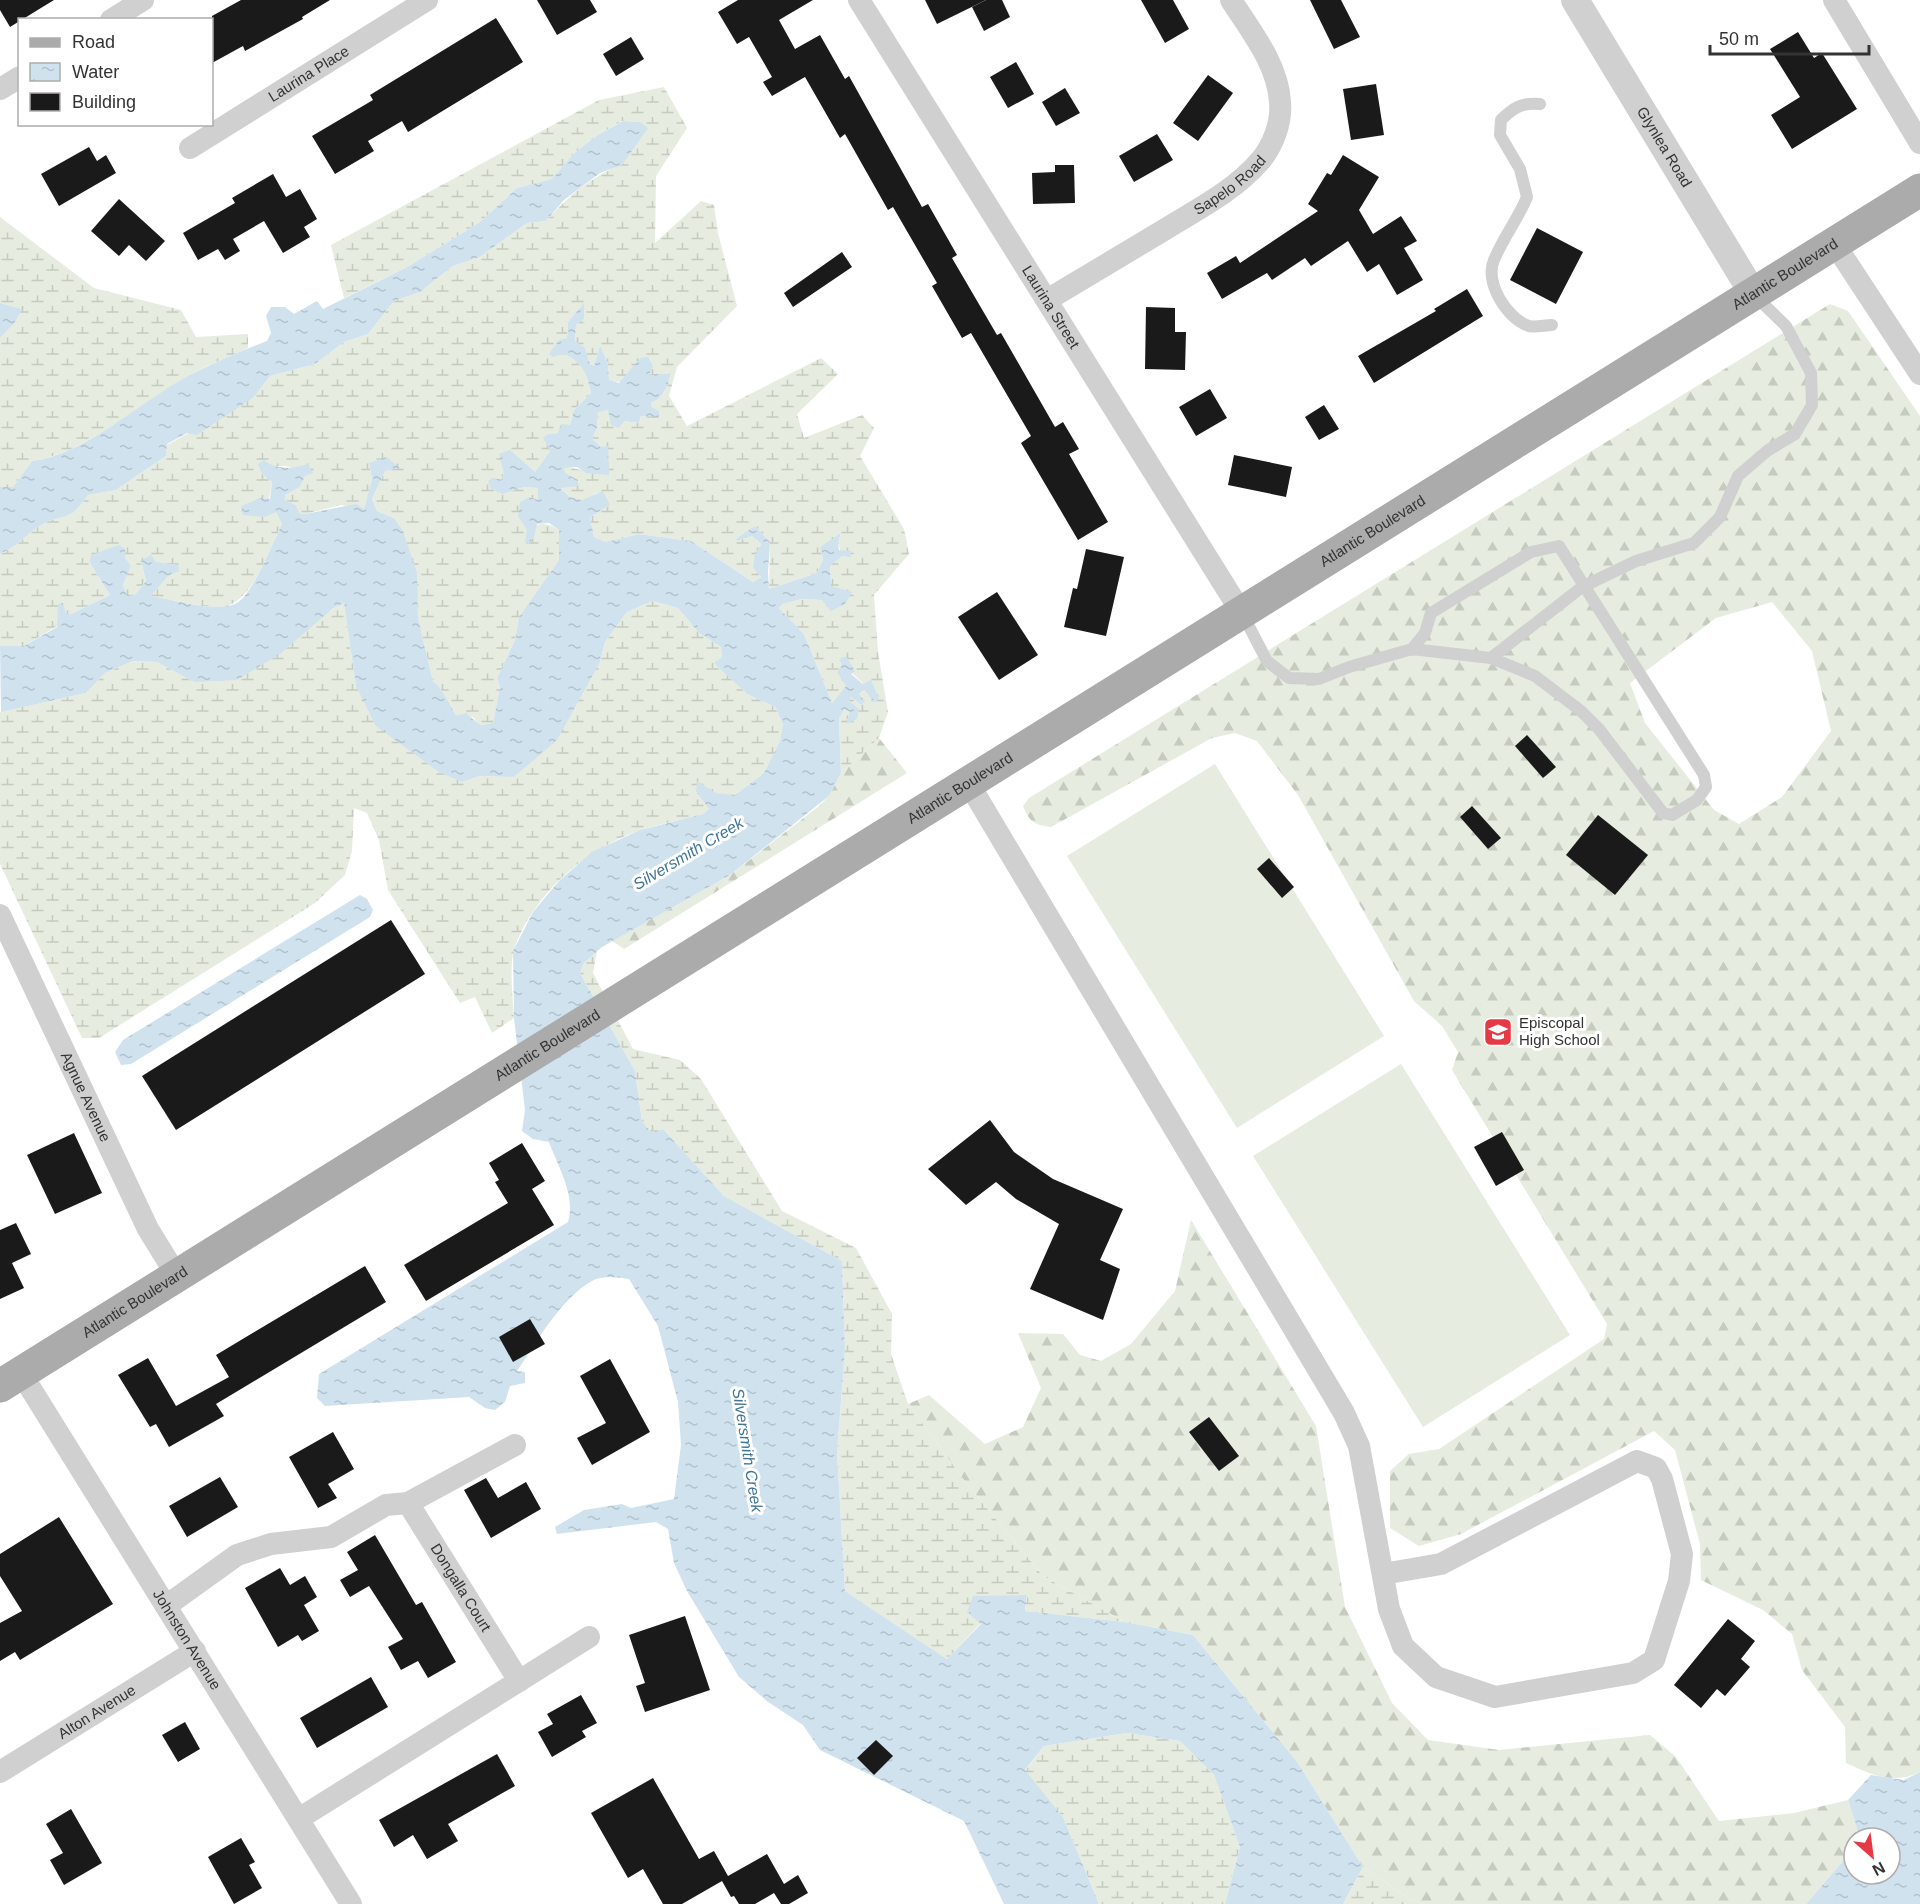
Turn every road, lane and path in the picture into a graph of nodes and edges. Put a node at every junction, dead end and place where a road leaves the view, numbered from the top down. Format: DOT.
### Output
graph roads {
  1 [pos="143,0"];
  2 [pos="427,0"];
  3 [pos="859,0"];
  4 [pos="1231,0"];
  5 [pos="1575,0"];
  6 [pos="1834,0"];
  7 [pos="114,18"];
  8 [pos="18,77"];
  9 [pos="0,89"];
  10 [pos="1540,104"];
  11 [pos="1920,143"];
  12 [pos="190,148"];
  13 [pos="1920,190"];
  14 [pos="1834,243"];
  15 [pos="1754,295"];
  16 [pos="1047,300"];
  17 [pos="1552,325"];
  18 [pos="1920,374"];
  19 [pos="1582,586"];
  20 [pos="1243,615"];
  21 [pos="1412,649"];
  22 [pos="1491,658"];
  23 [pos="969,784"];
  24 [pos="0,915"];
  25 [pos="177,1276"];
  26 [pos="11,1380"];
  27 [pos="515,1445"];
  28 [pos="408,1503"];
  29 [pos="1383,1574"];
  30 [pos="166,1606"];
  31 [pos="589,1637"];
  32 [pos="195,1651"];
  33 [pos="519,1681"];
  34 [pos="0,1772"];
  35 [pos="300,1818"];
  36 [pos="351,1904"];
  1 -- 7 [label="street"];
  2 -- 12 [label="street, Laurina Place"];
  3 -- 16 [label="street, Laurina Street"];
  4 -- 16 [label="street, Sapelo Road"];
  5 -- 15 [label="street, Glynlea Road"];
  6 -- 11 [label="street"];
  8 -- 9 [label="street"];
  10 -- 17 [label="lane"];
  13 -- 14 [label="main road, Atlantic Boulevard"];
  14 -- 15 [label="main road, Atlantic Boulevard"];
  14 -- 18 [label="street"];
  15 -- 19 [label="lane"];
  15 -- 20 [label="main road, Atlantic Boulevard"];
  16 -- 20 [label="street, Laurina Street"];
  19 -- 21 [label="lane"];
  19 -- 22 [label="lane"];
  19 -- 22 [label="lane"];
  20 -- 21 [label="lane"];
  20 -- 23 [label="main road, Atlantic Boulevard"];
  21 -- 22 [label="lane"];
  23 -- 25 [label="main road, Atlantic Boulevard"];
  23 -- 29 [label="street"];
  24 -- 25 [label="street, Agnue Avenue"];
  25 -- 26 [label="main road, Atlantic Boulevard"];
  26 -- 30 [label="street, Johnston Avenue"];
  27 -- 28 [label="street"];
  28 -- 30 [label="street"];
  28 -- 33 [label="street, Dongalla Court"];
  29 -- 29 [label="street"];
  30 -- 32 [label="street, Johnston Avenue"];
  31 -- 33 [label="street"];
  32 -- 34 [label="street, Alton Avenue"];
  32 -- 35 [label="street, Johnston Avenue"];
  33 -- 35 [label="street"];
  35 -- 36 [label="street, Johnston Avenue"];
}
